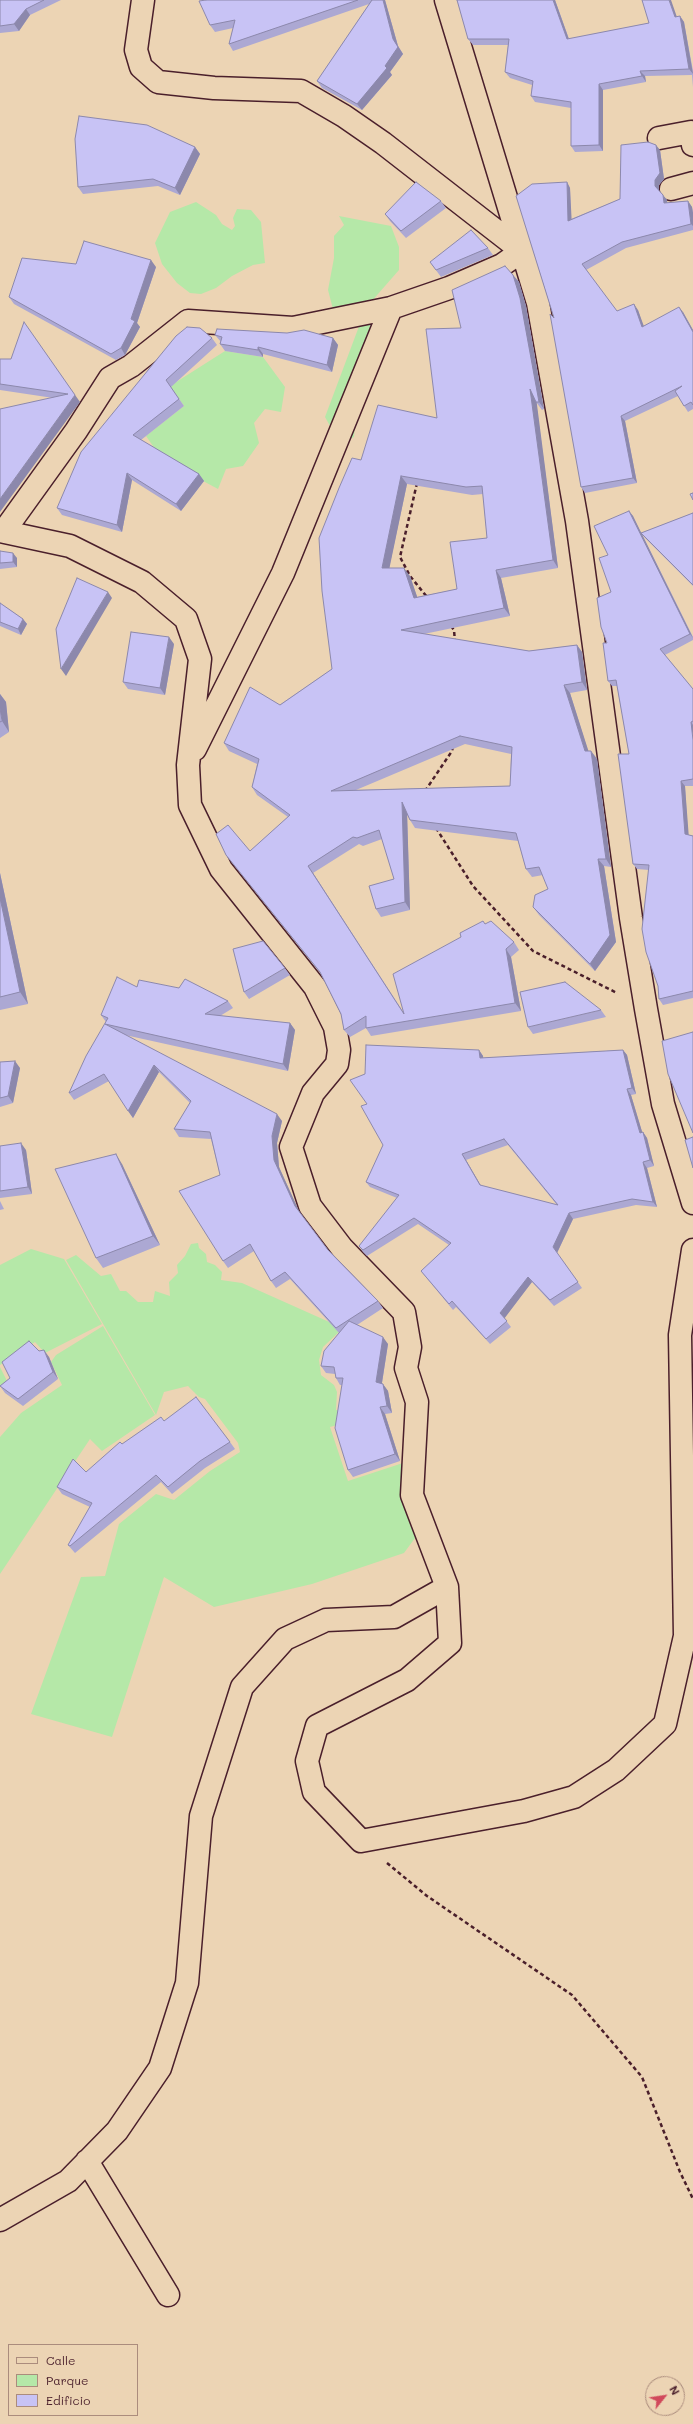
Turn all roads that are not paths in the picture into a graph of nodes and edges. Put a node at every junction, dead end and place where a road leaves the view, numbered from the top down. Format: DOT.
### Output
graph roads {
  1 [pos="143,0"];
  2 [pos="446,0"];
  3 [pos="659,138"];
  4 [pos="693,145"];
  5 [pos="693,184"];
  6 [pos="671,189"];
  7 [pos="522,251"];
  8 [pos="391,308"];
  9 [pos="2,531"];
  10 [pos="188,764"];
  11 [pos="693,1203"];
  12 [pos="693,1250"];
  13 [pos="447,1587"];
  14 [pos="87,2161"];
  15 [pos="0,2220"];
  16 [pos="168,2295"];
  1 -- 7 [label="street"];
  2 -- 7 [label="street"];
  3 -- 4 [label="street"];
  5 -- 6 [label="street"];
  7 -- 8 [label="street"];
  7 -- 11 [label="street"];
  8 -- 9 [label="street"];
  8 -- 10 [label="street"];
  9 -- 10 [label="street"];
  10 -- 13 [label="street"];
  12 -- 13 [label="street"];
  13 -- 14 [label="street"];
  14 -- 15 [label="street"];
  14 -- 16 [label="street"];
}
